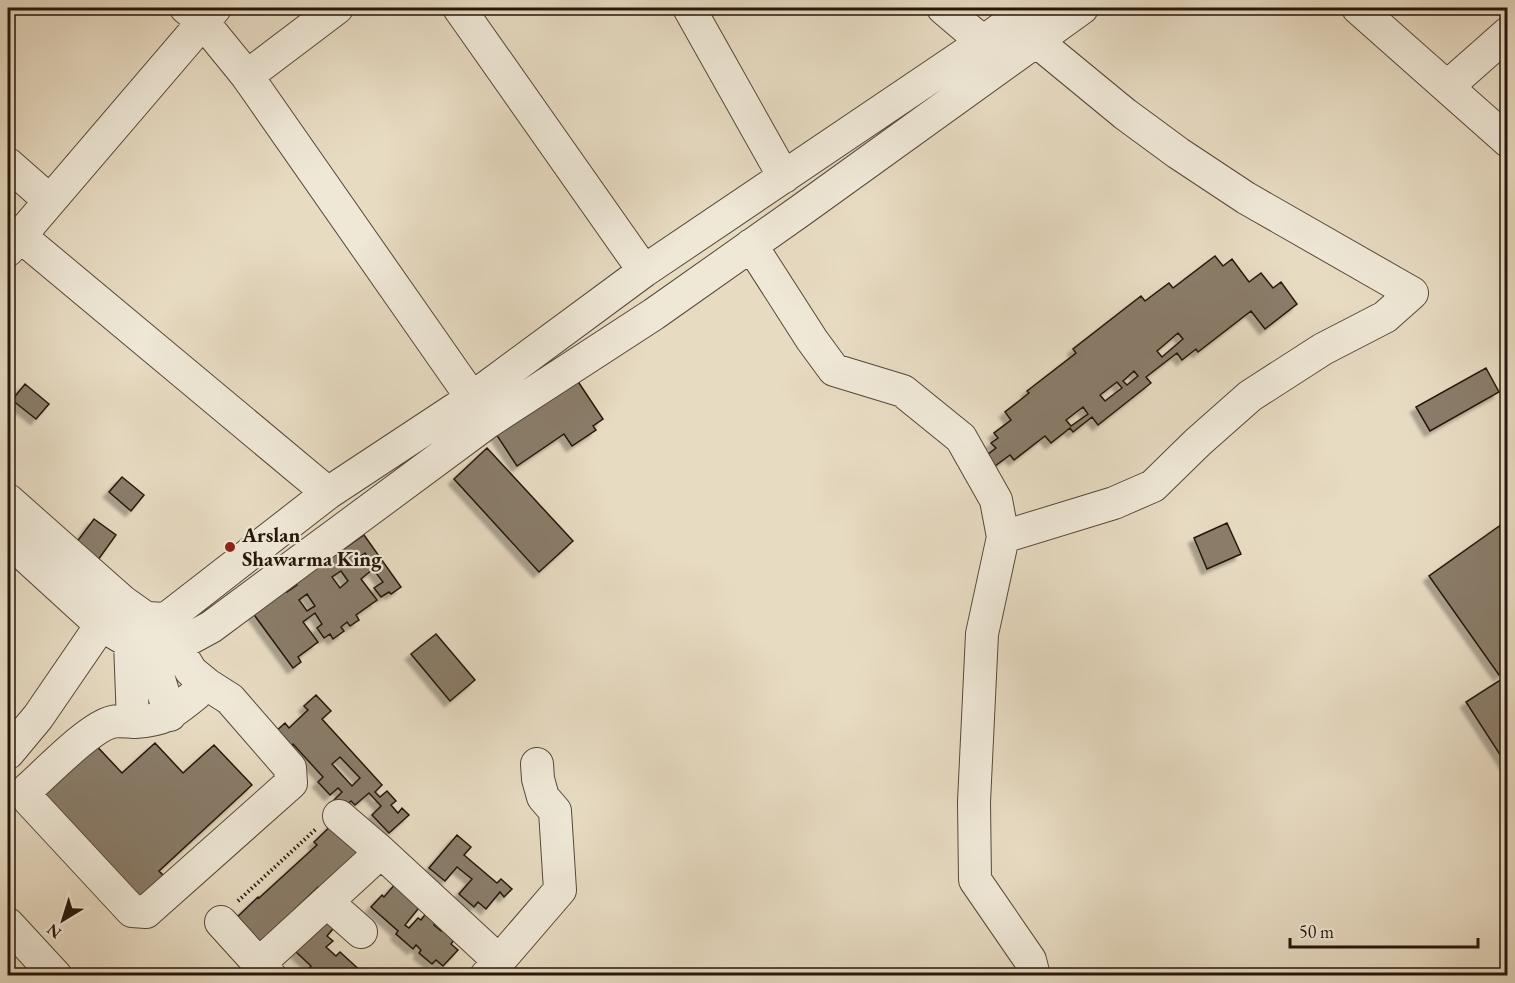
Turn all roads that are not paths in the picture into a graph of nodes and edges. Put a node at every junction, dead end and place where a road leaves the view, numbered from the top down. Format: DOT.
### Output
graph roads {
  1 [pos="337,8"];
  2 [pos="459,8"];
  3 [pos="689,8"];
  4 [pos="943,8"];
  5 [pos="1030,8"];
  6 [pos="1082,8"];
  7 [pos="1358,8"];
  8 [pos="201,12"];
  9 [pos="1508,33"];
  10 [pos="1035,40"];
  11 [pos="983,42"];
  12 [pos="935,75"];
  13 [pos="247,76"];
  14 [pos="1447,87"];
  15 [pos="955,98"];
  16 [pos="1508,141"];
  17 [pos="8,164"];
  18 [pos="784,177"];
  19 [pos="50,201"];
  20 [pos="14,243"];
  21 [pos="751,245"];
  22 [pos="644,271"];
  23 [pos="549,341"];
  24 [pos="567,370"];
  25 [pos="472,398"];
  26 [pos="328,493"];
  27 [pos="8,500"];
  28 [pos="1003,537"];
  29 [pos="8,540"];
  30 [pos="122,601"];
  31 [pos="101,625"];
  32 [pos="152,645"];
  33 [pos="196,694"];
  34 [pos="170,715"];
  35 [pos="133,722"];
  36 [pos="8,753"];
  37 [pos="537,764"];
  38 [pos="339,816"];
  39 [pos="381,852"];
  40 [pos="327,902"];
  41 [pos="221,922"];
  42 [pos="8,924"];
  43 [pos="361,932"];
  44 [pos="492,968"];
  45 [pos="265,970"];
  46 [pos="56,975"];
  47 [pos="1034,975"];
  1 -- 13 [label="street"];
  2 -- 22 [label="street"];
  3 -- 18 [label="street"];
  4 -- 11 [label="street"];
  5 -- 11 [label="street"];
  6 -- 10 [label="street"];
  7 -- 14 [label="street"];
  8 -- 13 [label="street"];
  8 -- 19 [label="street"];
  9 -- 14 [label="street"];
  10 -- 15 [label="street"];
  10 -- 28 [label="street"];
  11 -- 12 [label="street"];
  12 -- 15 [label="street"];
  12 -- 18 [label="street"];
  13 -- 25 [label="street"];
  14 -- 16 [label="street"];
  15 -- 21 [label="street"];
  17 -- 19 [label="street"];
  18 -- 22 [label="street"];
  19 -- 20 [label="street"];
  20 -- 26 [label="street"];
  21 -- 24 [label="street"];
  21 -- 28 [label="street"];
  22 -- 23 [label="street"];
  23 -- 24 [label="street"];
  23 -- 25 [label="street"];
  24 -- 32 [label="street"];
  25 -- 26 [label="street"];
  26 -- 30 [label="street"];
  27 -- 30 [label="street"];
  28 -- 47 [label="street"];
  29 -- 31 [label="street"];
  30 -- 31 [label="street"];
  31 -- 32 [label="street"];
  31 -- 36 [label="street"];
  32 -- 34 [label="street"];
  32 -- 35 [label="street"];
  32 -- 35 [label="street"];
  33 -- 34 [label="street"];
  34 -- 35 [label="street"];
  37 -- 44 [label="street"];
  38 -- 39 [label="street"];
  39 -- 40 [label="street"];
  39 -- 44 [label="street"];
  40 -- 43 [label="street"];
  40 -- 45 [label="street"];
  41 -- 45 [label="street"];
  42 -- 46 [label="street"];
}
